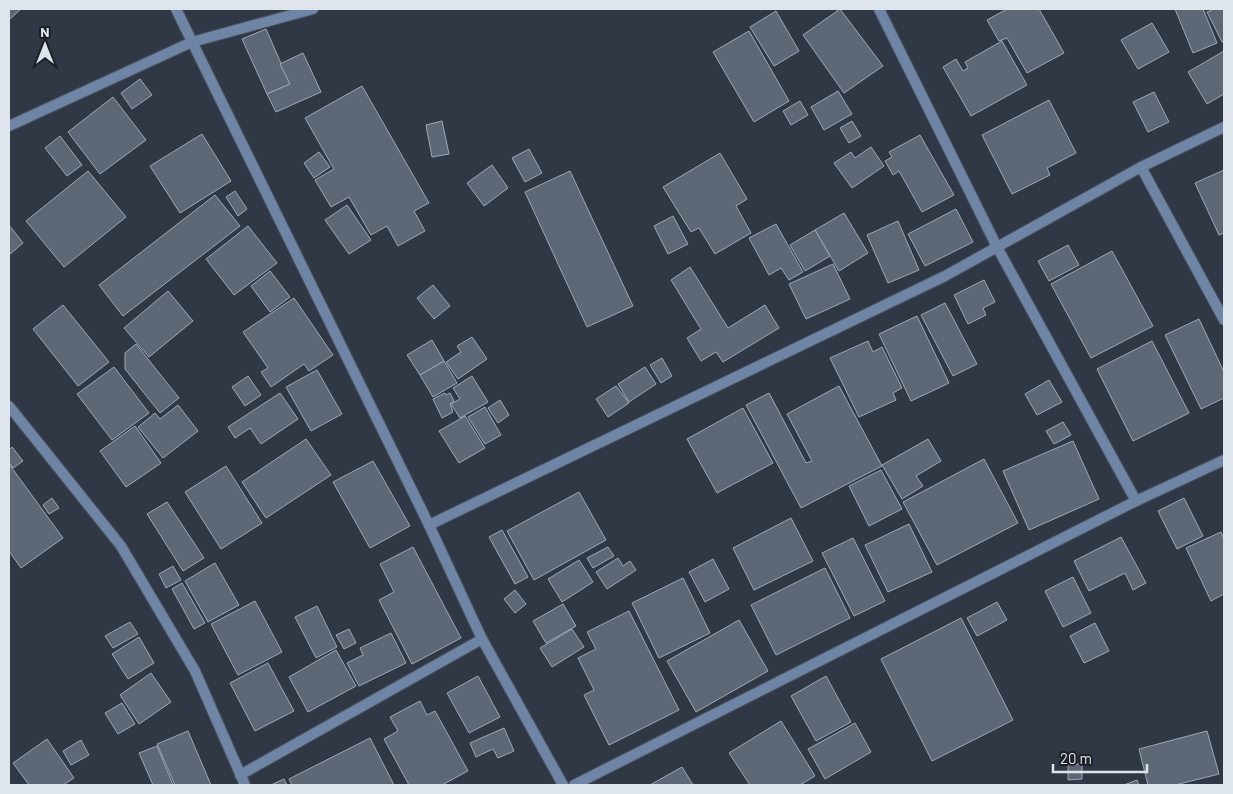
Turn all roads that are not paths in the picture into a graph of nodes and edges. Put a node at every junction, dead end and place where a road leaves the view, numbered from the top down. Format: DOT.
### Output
graph roads {
  1 [pos="176,9"];
  2 [pos="313,9"];
  3 [pos="879,9"];
  4 [pos="192,42"];
  5 [pos="9,126"];
  6 [pos="1224,127"];
  7 [pos="1141,167"];
  8 [pos="997,247"];
  9 [pos="1224,320"];
  10 [pos="9,406"];
  11 [pos="1224,460"];
  12 [pos="1136,502"];
  13 [pos="429,525"];
  14 [pos="482,639"];
  15 [pos="240,775"];
  16 [pos="245,785"];
  17 [pos="563,785"];
  18 [pos="574,785"];
  1 -- 4 [label="street"];
  2 -- 4 [label="street"];
  3 -- 8 [label="street"];
  4 -- 5 [label="street"];
  4 -- 13 [label="street"];
  6 -- 7 [label="street"];
  7 -- 8 [label="street"];
  7 -- 9 [label="street"];
  8 -- 12 [label="street"];
  8 -- 13 [label="street"];
  10 -- 15 [label="street"];
  11 -- 12 [label="street"];
  12 -- 18 [label="street"];
  13 -- 14 [label="street"];
  14 -- 15 [label="street"];
  14 -- 17 [label="street"];
  15 -- 16 [label="street"];
}
